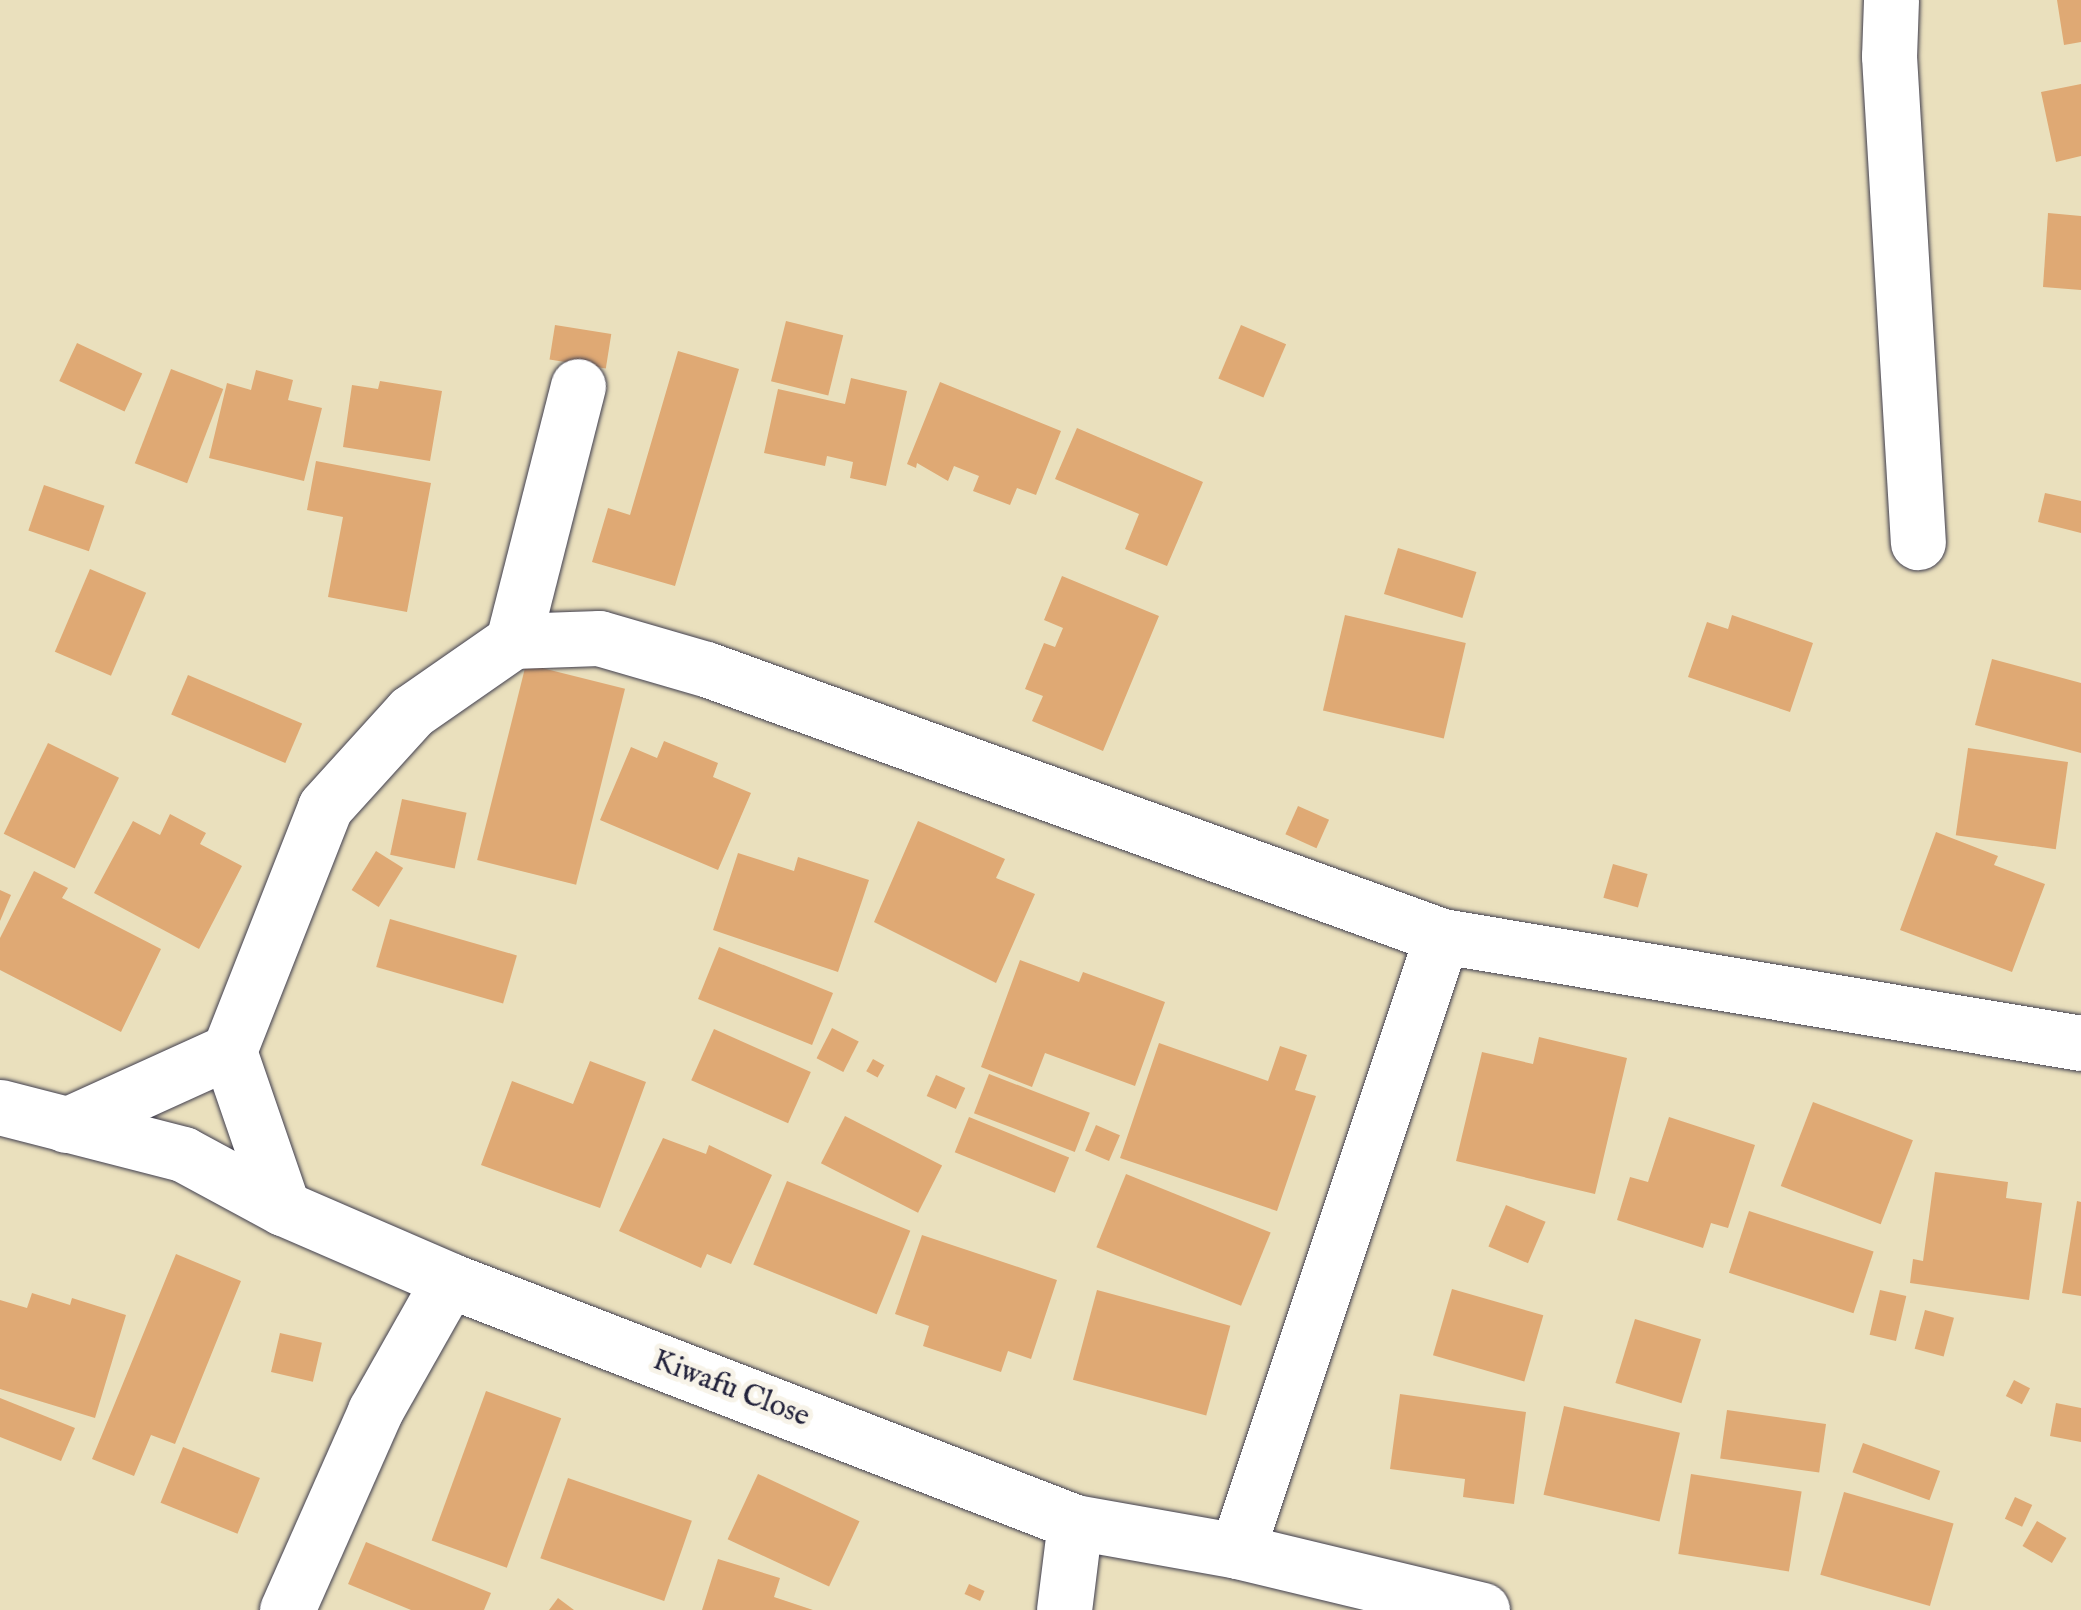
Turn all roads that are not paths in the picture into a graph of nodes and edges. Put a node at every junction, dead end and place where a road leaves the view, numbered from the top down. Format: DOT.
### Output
graph roads {
  1 [pos="1892,0"];
  2 [pos="578,386"];
  3 [pos="1918,542"];
  4 [pos="513,642"];
  5 [pos="1442,936"];
  6 [pos="2081,1043"];
  7 [pos="229,1051"];
  8 [pos="0,1107"];
  9 [pos="66,1124"];
  10 [pos="283,1208"];
  11 [pos="449,1280"];
  12 [pos="1075,1522"];
  13 [pos="1237,1551"];
  14 [pos="286,1610"];
  15 [pos="1064,1610"];
  16 [pos="1482,1610"];
  1 -- 3 [label="street"];
  2 -- 4 [label="street"];
  4 -- 5 [label="street"];
  4 -- 7 [label="street"];
  5 -- 6 [label="street"];
  5 -- 13 [label="street"];
  7 -- 9 [label="street"];
  7 -- 10 [label="street"];
  8 -- 9 [label="street, Kiwafu Close"];
  9 -- 10 [label="street, Kiwafu Close"];
  10 -- 11 [label="street, Kiwafu Close"];
  11 -- 12 [label="street, Kiwafu Close"];
  11 -- 14 [label="street"];
  12 -- 13 [label="street, Kiwafu Close"];
  12 -- 15 [label="street"];
  13 -- 16 [label="street, Kiwafu Close"];
}
